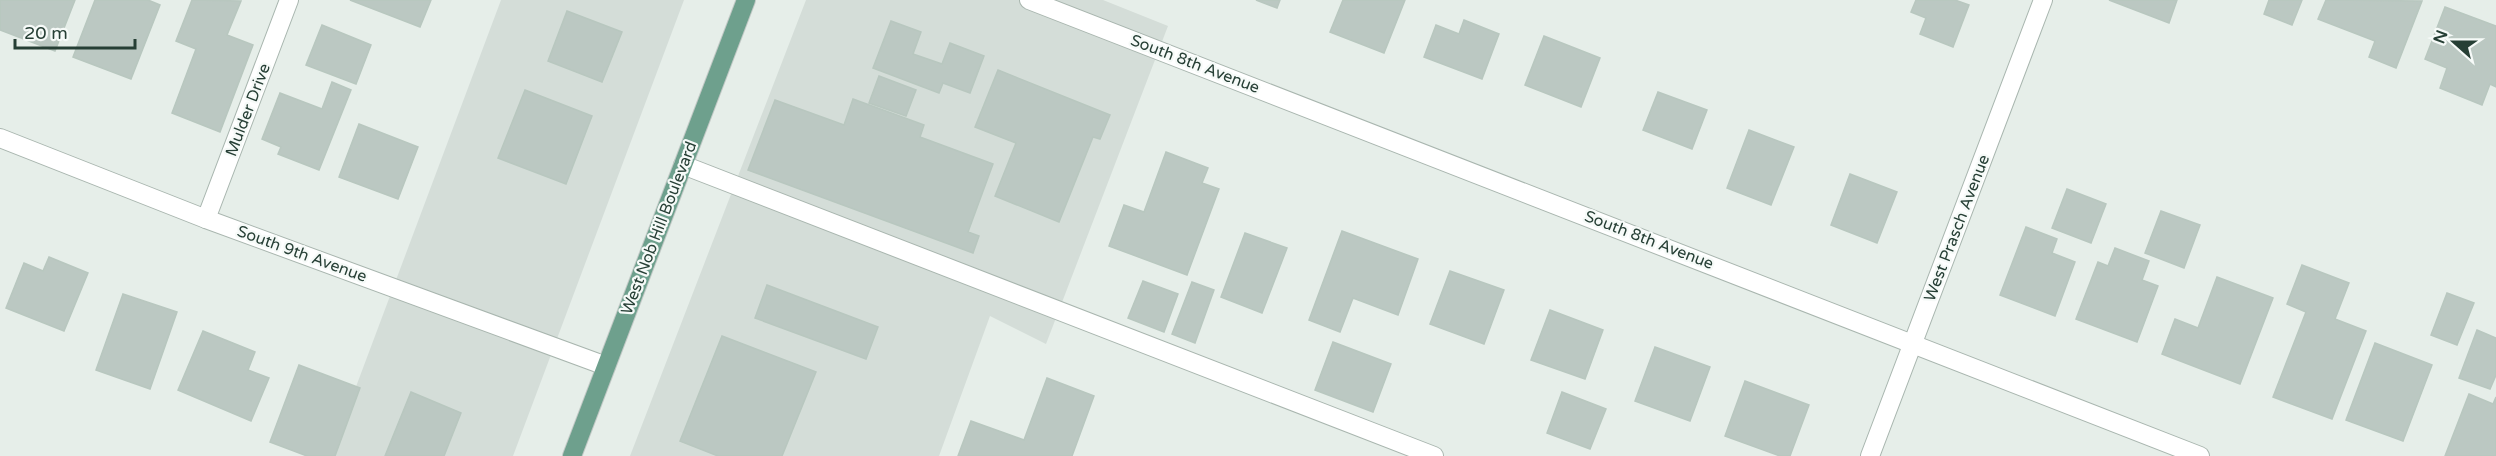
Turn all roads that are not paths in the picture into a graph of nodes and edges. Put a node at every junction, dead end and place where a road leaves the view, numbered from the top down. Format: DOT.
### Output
graph roads {
  1 [pos="289,0"];
  2 [pos="746,0"];
  3 [pos="1029,0"];
  4 [pos="2043,0"];
  5 [pos="0,138"];
  6 [pos="683,165"];
  7 [pos="206,219"];
  8 [pos="1914,344"];
  9 [pos="606,366"];
  10 [pos="572,456"];
  11 [pos="1434,456"];
  12 [pos="1870,456"];
  13 [pos="2200,456"];
  1 -- 7 [label="street, Mulder Drive"];
  2 -- 6 [label="main road, West Nob Hill Boulevard"];
  3 -- 8 [label="street, South 8th Avenue"];
  4 -- 8 [label="street, West Prasch Avenue"];
  5 -- 7 [label="street, South 9th Avenue"];
  6 -- 9 [label="main road, West Nob Hill Boulevard"];
  6 -- 11 [label="street"];
  7 -- 9 [label="street, South 9th Avenue"];
  8 -- 12 [label="street, West Prasch Avenue"];
  8 -- 13 [label="street, South 8th Avenue"];
  9 -- 10 [label="main road, West Nob Hill Boulevard"];
}
